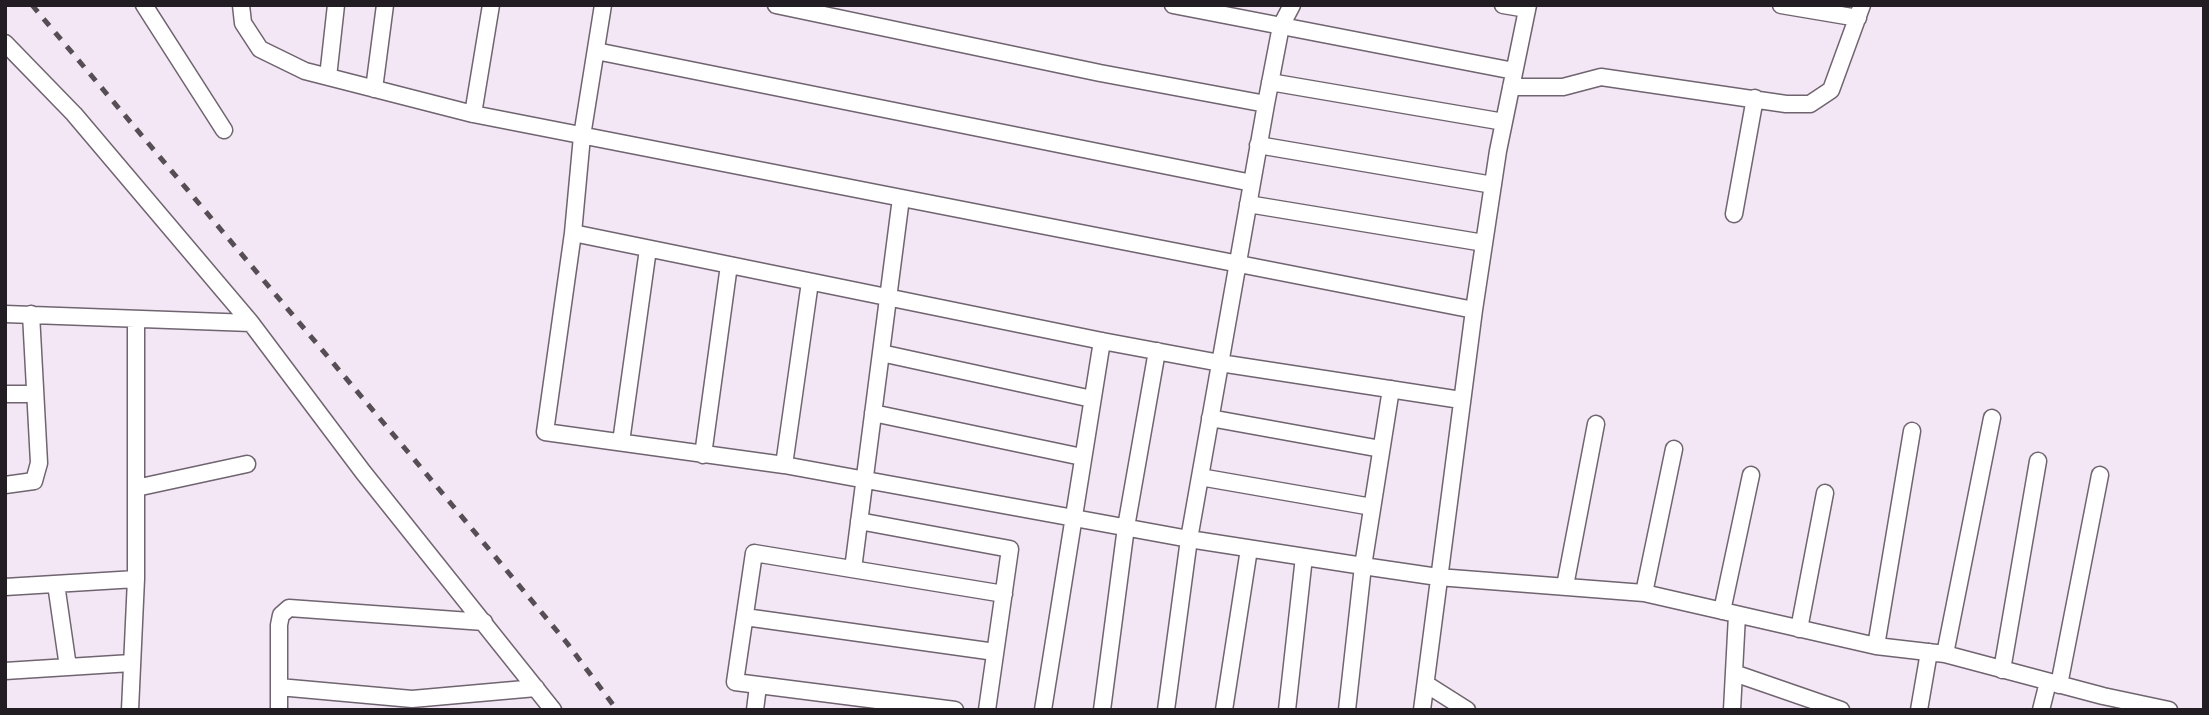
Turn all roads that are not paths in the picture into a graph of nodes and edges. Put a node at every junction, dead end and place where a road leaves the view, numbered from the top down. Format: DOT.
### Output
graph roads {
  1 [pos="144,5"];
  2 [pos="241,5"];
  3 [pos="336,5"];
  4 [pos="385,5"];
  5 [pos="491,5"];
  6 [pos="603,5"];
  7 [pos="776,5"];
  8 [pos="1173,5"];
  9 [pos="1292,5"];
  10 [pos="1503,5"];
  11 [pos="1781,5"];
  12 [pos="1527,7"];
  13 [pos="1860,11"];
  14 [pos="1281,26"];
  15 [pos="5,44"];
  16 [pos="596,51"];
  17 [pos="328,77"];
  18 [pos="1513,79"];
  19 [pos="1270,82"];
  20 [pos="374,89"];
  21 [pos="1755,98"];
  22 [pos="1266,104"];
  23 [pos="473,114"];
  24 [pos="1504,122"];
  25 [pos="224,130"];
  26 [pos="582,136"];
  27 [pos="1258,145"];
  28 [pos="1252,183"];
  29 [pos="1493,185"];
  30 [pos="901,198"];
  31 [pos="1248,204"];
  32 [pos="1734,214"];
  33 [pos="573,233"];
  34 [pos="1484,243"];
  35 [pos="648,249"];
  36 [pos="1237,264"];
  37 [pos="729,265"];
  38 [pos="810,282"];
  39 [pos="888,298"];
  40 [pos="1474,310"];
  41 [pos="5,314"];
  42 [pos="31,314"];
  43 [pos="136,319"];
  44 [pos="251,323"];
  45 [pos="1102,341"];
  46 [pos="1157,351"];
  47 [pos="881,353"];
  48 [pos="1220,363"];
  49 [pos="1391,389"];
  50 [pos="5,394"];
  51 [pos="35,394"];
  52 [pos="1092,399"];
  53 [pos="1461,400"];
  54 [pos="873,413"];
  55 [pos="1210,418"];
  56 [pos="1992,418"];
  57 [pos="1596,424"];
  58 [pos="1912,431"];
  59 [pos="621,442"];
  60 [pos="1381,449"];
  61 [pos="1674,449"];
  62 [pos="703,455"];
  63 [pos="1082,457"];
  64 [pos="2038,461"];
  65 [pos="247,464"];
  66 [pos="784,465"];
  67 [pos="1751,475"];
  68 [pos="2100,475"];
  69 [pos="1200,477"];
  70 [pos="865,478"];
  71 [pos="5,485"];
  72 [pos="136,488"];
  73 [pos="1825,493"];
  74 [pos="1372,507"];
  75 [pos="1072,516"];
  76 [pos="859,522"];
  77 [pos="1126,527"];
  78 [pos="1189,539"];
  79 [pos="1249,549"];
  80 [pos="1304,557"];
  81 [pos="1363,566"];
  82 [pos="853,569"];
  83 [pos="1438,577"];
  84 [pos="136,579"];
  85 [pos="56,584"];
  86 [pos="1564,586"];
  87 [pos="5,587"];
  88 [pos="1644,593"];
  89 [pos="1004,594"];
  90 [pos="1730,613"];
  91 [pos="744,617"];
  92 [pos="484,622"];
  93 [pos="1799,629"];
  94 [pos="1876,646"];
  95 [pos="995,652"];
  96 [pos="1937,653"];
  97 [pos="131,663"];
  98 [pos="68,667"];
  99 [pos="2002,670"];
  100 [pos="5,671"];
  101 [pos="1734,673"];
  102 [pos="2054,683"];
  103 [pos="1426,684"];
  104 [pos="758,686"];
  105 [pos="279,687"];
  106 [pos="536,688"];
  107 [pos="822,702"];
  108 [pos="2102,703"];
  109 [pos="879,705"];
  110 [pos="1816,706"];
  111 [pos="936,708"];
  112 [pos="2163,709"];
  113 [pos="130,710"];
  114 [pos="279,710"];
  115 [pos="553,710"];
  116 [pos="755,710"];
  117 [pos="955,710"];
  118 [pos="987,710"];
  119 [pos="1043,710"];
  120 [pos="1102,710"];
  121 [pos="1166,710"];
  122 [pos="1224,710"];
  123 [pos="1287,710"];
  124 [pos="1347,710"];
  125 [pos="1422,710"];
  126 [pos="1467,710"];
  127 [pos="1731,710"];
  128 [pos="1841,710"];
  129 [pos="1919,710"];
  130 [pos="2041,710"];
  1 -- 25 [label="street"];
  2 -- 17 [label="street"];
  3 -- 17 [label="street"];
  4 -- 20 [label="street"];
  5 -- 23 [label="street"];
  6 -- 16 [label="street"];
  7 -- 22 [label="street"];
  8 -- 14 [label="street"];
  9 -- 14 [label="street"];
  10 -- 12 [label="street"];
  11 -- 13 [label="street"];
  12 -- 18 [label="street"];
  13 -- 21 [label="street"];
  14 -- 18 [label="street"];
  14 -- 19 [label="street"];
  15 -- 44 [label="street"];
  16 -- 26 [label="street"];
  16 -- 28 [label="street"];
  17 -- 20 [label="street"];
  18 -- 21 [label="street"];
  18 -- 24 [label="street"];
  19 -- 22 [label="street"];
  19 -- 24 [label="street"];
  20 -- 23 [label="street"];
  21 -- 32 [label="street"];
  22 -- 27 [label="street"];
  23 -- 26 [label="street"];
  24 -- 29 [label="street"];
  26 -- 30 [label="street"];
  26 -- 33 [label="street"];
  27 -- 28 [label="street"];
  27 -- 29 [label="street"];
  28 -- 31 [label="street"];
  29 -- 34 [label="street"];
  30 -- 36 [label="street"];
  30 -- 39 [label="street"];
  31 -- 34 [label="street"];
  31 -- 36 [label="street"];
  33 -- 35 [label="street"];
  33 -- 59 [label="street"];
  34 -- 40 [label="street"];
  35 -- 37 [label="street"];
  35 -- 59 [label="street"];
  36 -- 40 [label="street"];
  36 -- 48 [label="street"];
  37 -- 38 [label="street"];
  37 -- 62 [label="street"];
  38 -- 39 [label="street"];
  38 -- 66 [label="street"];
  39 -- 45 [label="street"];
  39 -- 47 [label="street"];
  40 -- 53 [label="street"];
  41 -- 42 [label="street"];
  42 -- 43 [label="street"];
  42 -- 51 [label="street"];
  43 -- 44 [label="street"];
  43 -- 72 [label="street"];
  44 -- 92 [label="street"];
  45 -- 46 [label="street"];
  45 -- 52 [label="street"];
  46 -- 48 [label="street"];
  46 -- 77 [label="street"];
  47 -- 52 [label="street"];
  47 -- 54 [label="street"];
  48 -- 49 [label="street"];
  48 -- 55 [label="street"];
  49 -- 53 [label="street"];
  49 -- 60 [label="street"];
  50 -- 51 [label="street"];
  51 -- 71 [label="street"];
  52 -- 63 [label="street"];
  53 -- 83 [label="street"];
  54 -- 63 [label="street"];
  54 -- 70 [label="street"];
  55 -- 60 [label="street"];
  55 -- 69 [label="street"];
  56 -- 96 [label="street"];
  57 -- 86 [label="street"];
  58 -- 94 [label="street"];
  59 -- 62 [label="street"];
  60 -- 74 [label="street"];
  61 -- 88 [label="street"];
  62 -- 66 [label="street"];
  63 -- 75 [label="street"];
  64 -- 99 [label="street"];
  65 -- 72 [label="street"];
  66 -- 70 [label="street"];
  67 -- 90 [label="street"];
  68 -- 102 [label="street"];
  69 -- 74 [label="street"];
  69 -- 78 [label="street"];
  70 -- 75 [label="street"];
  70 -- 76 [label="street"];
  72 -- 84 [label="street"];
  73 -- 93 [label="street"];
  74 -- 81 [label="street"];
  75 -- 77 [label="street"];
  75 -- 119 [label="street"];
  76 -- 82 [label="street"];
  76 -- 89 [label="street"];
  77 -- 78 [label="street"];
  77 -- 120 [label="street"];
  78 -- 79 [label="street"];
  78 -- 121 [label="street"];
  79 -- 80 [label="street"];
  79 -- 122 [label="street"];
  80 -- 81 [label="street"];
  80 -- 123 [label="street"];
  81 -- 83 [label="street"];
  81 -- 124 [label="street"];
  82 -- 89 [label="street"];
  82 -- 91 [label="street"];
  83 -- 86 [label="street"];
  83 -- 103 [label="street"];
  84 -- 85 [label="street"];
  84 -- 97 [label="street"];
  85 -- 87 [label="street"];
  85 -- 98 [label="street"];
  86 -- 88 [label="street"];
  88 -- 90 [label="street"];
  89 -- 95 [label="street"];
  90 -- 93 [label="street"];
  90 -- 101 [label="street"];
  91 -- 95 [label="street"];
  91 -- 104 [label="street"];
  92 -- 105 [label="street"];
  92 -- 106 [label="street"];
  93 -- 94 [label="street"];
  94 -- 96 [label="street"];
  95 -- 118 [label="street"];
  96 -- 99 [label="street"];
  96 -- 129 [label="street"];
  97 -- 98 [label="street"];
  97 -- 113 [label="street"];
  98 -- 100 [label="street"];
  99 -- 102 [label="street"];
  101 -- 110 [label="street"];
  101 -- 127 [label="street"];
  102 -- 108 [label="street"];
  102 -- 130 [label="street"];
  103 -- 125 [label="street"];
  103 -- 126 [label="street"];
  104 -- 107 [label="street"];
  104 -- 116 [label="street"];
  105 -- 106 [label="street"];
  105 -- 114 [label="street"];
  106 -- 115 [label="street"];
  107 -- 109 [label="street"];
  108 -- 112 [label="street"];
  109 -- 111 [label="street"];
  110 -- 128 [label="street"];
  111 -- 117 [label="street"];
}
